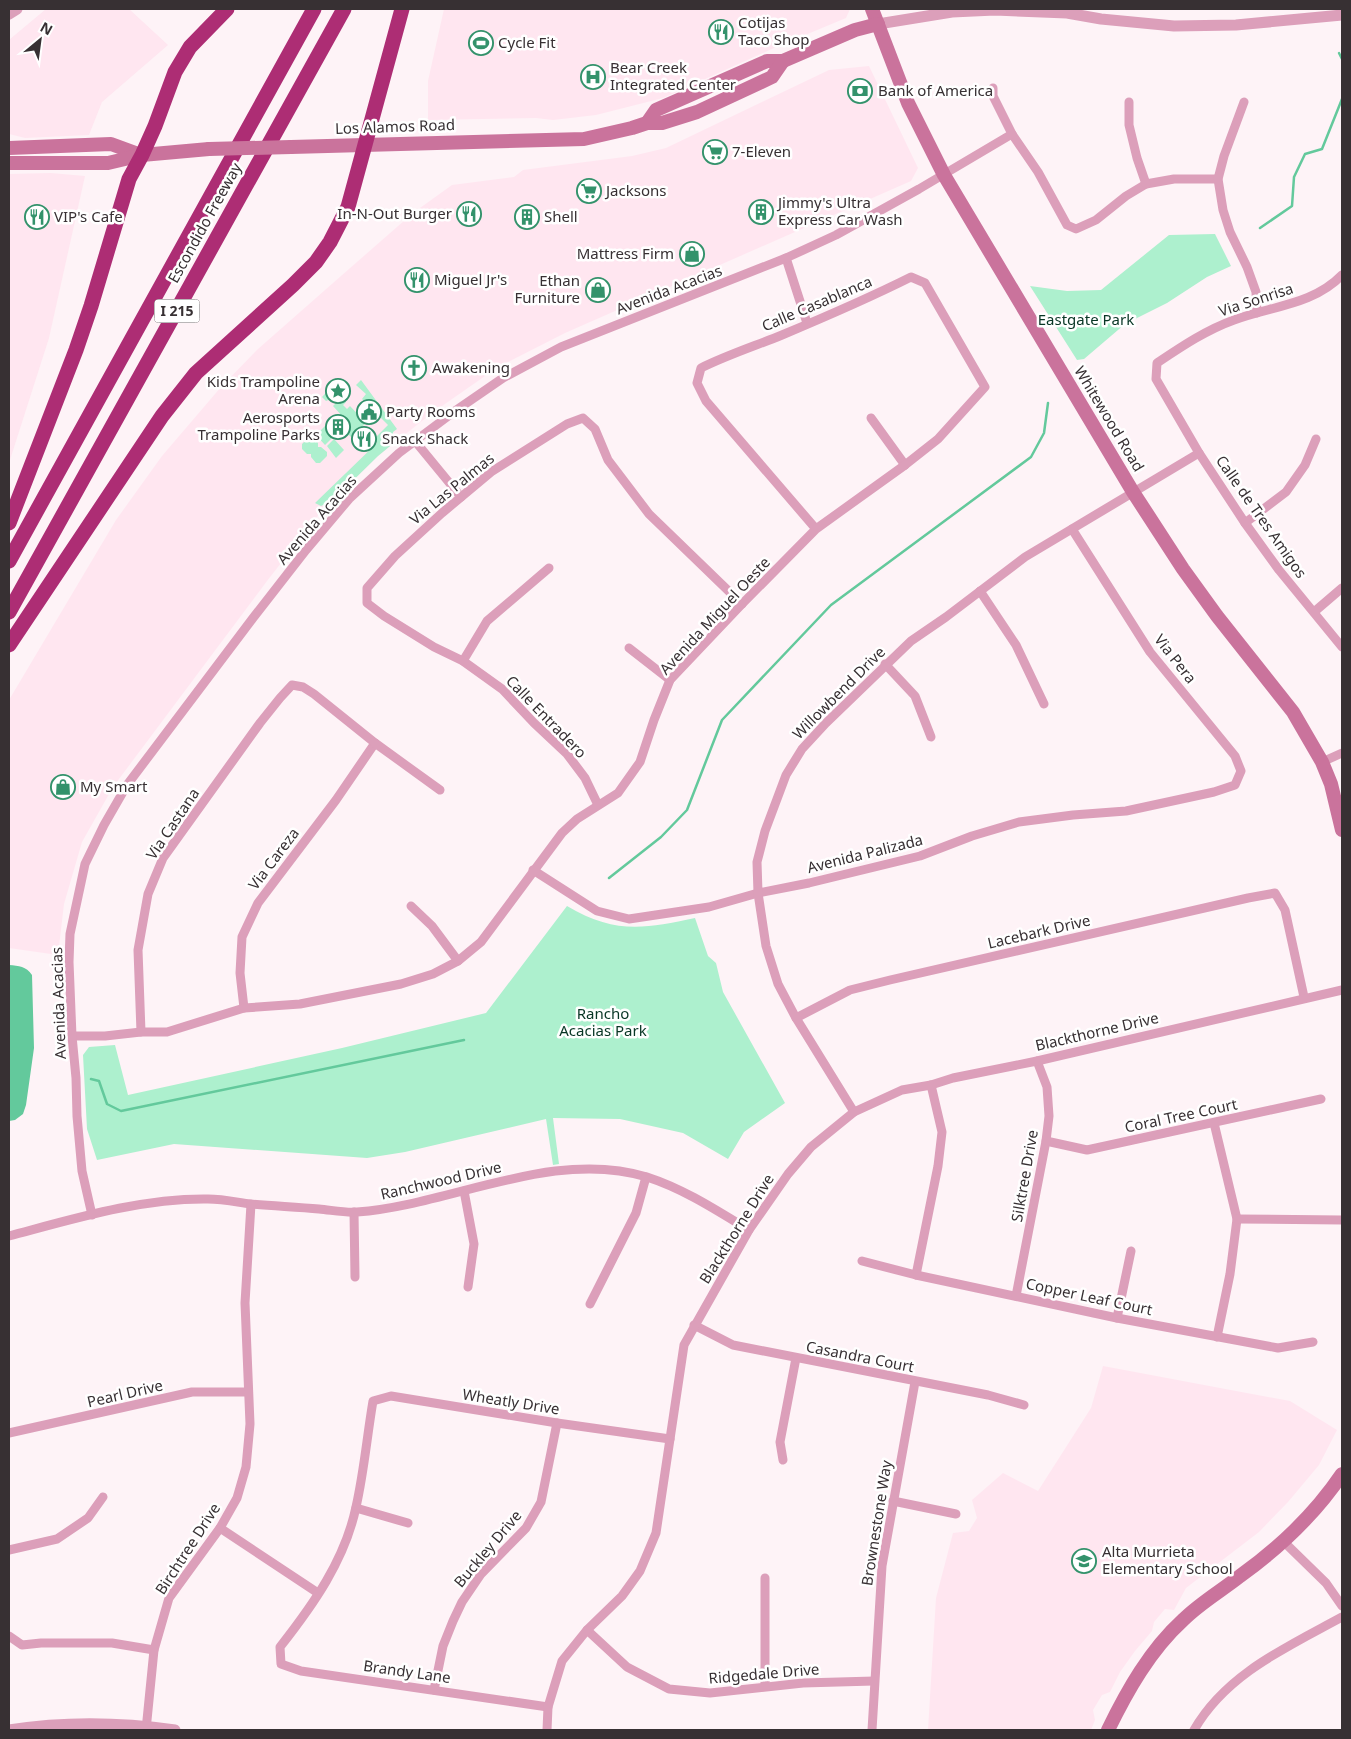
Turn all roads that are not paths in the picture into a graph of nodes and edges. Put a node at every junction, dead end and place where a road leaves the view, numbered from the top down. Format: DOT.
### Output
graph roads {
  1 [pos="16,9"];
  2 [pos="227,9"];
  3 [pos="314,9"];
  4 [pos="344,9"];
  5 [pos="402,9"];
  6 [pos="872,9"];
  7 [pos="1316,13"];
  8 [pos="9,14"];
  9 [pos="1342,15"];
  10 [pos="878,24"];
  11 [pos="993,88"];
  12 [pos="1129,102"];
  13 [pos="1244,102"];
  14 [pos="1012,134"];
  15 [pos="365,144"];
  16 [pos="9,148"];
  17 [pos="142,155"];
  18 [pos="9,164"];
  19 [pos="944,175"];
  20 [pos="1218,179"];
  21 [pos="1146,184"];
  22 [pos="786,258"];
  23 [pos="1342,275"];
  24 [pos="1257,312"];
  25 [pos="807,323"];
  26 [pos="985,386"];
  27 [pos="1167,396"];
  28 [pos="872,418"];
  29 [pos="1316,439"];
  30 [pos="415,441"];
  31 [pos="1200,454"];
  32 [pos="905,465"];
  33 [pos="1134,492"];
  34 [pos="461,497"];
  35 [pos="9,523"];
  36 [pos="1245,523"];
  37 [pos="816,529"];
  38 [pos="1072,529"];
  39 [pos="9,561"];
  40 [pos="549,568"];
  41 [pos="1342,588"];
  42 [pos="980,591"];
  43 [pos="742,604"];
  44 [pos="9,612"];
  45 [pos="1314,612"];
  46 [pos="384,616"];
  47 [pos="9,645"];
  48 [pos="1342,647"];
  49 [pos="629,648"];
  50 [pos="464,661"];
  51 [pos="885,664"];
  52 [pos="670,680"];
  53 [pos="1044,704"];
  54 [pos="931,737"];
  55 [pos="375,743"];
  56 [pos="1342,753"];
  57 [pos="1322,762"];
  58 [pos="440,790"];
  59 [pos="1214,792"];
  60 [pos="598,805"];
  61 [pos="1342,830"];
  62 [pos="533,870"];
  63 [pos="758,893"];
  64 [pos="411,906"];
  65 [pos="458,961"];
  66 [pos="1342,990"];
  67 [pos="1304,998"];
  68 [pos="244,1008"];
  69 [pos="796,1018"];
  70 [pos="141,1032"];
  71 [pos="72,1036"];
  72 [pos="1036,1061"];
  73 [pos="931,1085"];
  74 [pos="1321,1099"];
  75 [pos="854,1112"];
  76 [pos="1214,1123"];
  77 [pos="1046,1141"];
  78 [pos="646,1177"];
  79 [pos="464,1190"];
  80 [pos="251,1204"];
  81 [pos="354,1212"];
  82 [pos="92,1215"];
  83 [pos="1237,1219"];
  84 [pos="1342,1220"];
  85 [pos="749,1230"];
  86 [pos="9,1236"];
  87 [pos="1132,1251"];
  88 [pos="862,1261"];
  89 [pos="916,1275"];
  90 [pos="355,1276"];
  91 [pos="468,1286"];
  92 [pos="1016,1296"];
  93 [pos="590,1304"];
  94 [pos="1116,1318"];
  95 [pos="694,1325"];
  96 [pos="1217,1337"];
  97 [pos="1313,1342"];
  98 [pos="796,1358"];
  99 [pos="916,1382"];
  100 [pos="248,1392"];
  101 [pos="1024,1406"];
  102 [pos="557,1423"];
  103 [pos="9,1434"];
  104 [pos="670,1439"];
  105 [pos="783,1460"];
  106 [pos="1342,1474"];
  107 [pos="103,1497"];
  108 [pos="893,1501"];
  109 [pos="356,1508"];
  110 [pos="956,1514"];
  111 [pos="408,1523"];
  112 [pos="220,1528"];
  113 [pos="1283,1541"];
  114 [pos="9,1550"];
  115 [pos="765,1578"];
  116 [pos="318,1593"];
  117 [pos="1342,1606"];
  118 [pos="1342,1617"];
  119 [pos="587,1630"];
  120 [pos="9,1636"];
  121 [pos="154,1650"];
  122 [pos="874,1681"];
  123 [pos="765,1686"];
  124 [pos="434,1690"];
  125 [pos="548,1707"];
  126 [pos="147,1728"];
  127 [pos="19,1729"];
  128 [pos="176,1730"];
  129 [pos="547,1730"];
  130 [pos="872,1730"];
  131 [pos="1108,1730"];
  132 [pos="1194,1730"];
  1 -- 8 [label="street"];
  2 -- 17 [label="highway"];
  3 -- 39 [label="highway, Escondido Freeway / I 215"];
  4 -- 44 [label="highway, Escondido Freeway / I 215"];
  5 -- 15 [label="highway"];
  6 -- 10 [label="main road, Whitewood Road"];
  7 -- 9 [label="street, Los Alamos Road"];
  7 -- 10 [label="street, Los Alamos Road"];
  10 -- 15 [label="main road, Los Alamos Road"];
  10 -- 19 [label="main road, Whitewood Road"];
  11 -- 14 [label="street"];
  12 -- 21 [label="street"];
  13 -- 20 [label="street"];
  14 -- 19 [label="street, Avenida Acacias"];
  14 -- 21 [label="street"];
  15 -- 17 [label="main road, Los Alamos Road, bridge"];
  15 -- 47 [label="highway"];
  16 -- 17 [label="main road, Los Alamos Road"];
  17 -- 18 [label="main road, Los Alamos Road"];
  17 -- 35 [label="highway"];
  19 -- 22 [label="street, Avenida Acacias"];
  19 -- 33 [label="main road, Whitewood Road"];
  20 -- 21 [label="street"];
  20 -- 24 [label="street"];
  22 -- 25 [label="street"];
  22 -- 30 [label="street, Avenida Acacias"];
  23 -- 24 [label="street, Via Sonrisa"];
  24 -- 27 [label="street, Via Sonrisa"];
  25 -- 26 [label="street, Calle Casablanca"];
  25 -- 37 [label="street, Calle Casablanca"];
  26 -- 32 [label="street, Avenida Miguel Oeste"];
  27 -- 31 [label="street, Calle de Tres Amigos"];
  28 -- 32 [label="street"];
  29 -- 36 [label="street"];
  30 -- 34 [label="street"];
  30 -- 71 [label="street, Avenida Acacias"];
  31 -- 33 [label="street, Willowbend Drive"];
  31 -- 36 [label="street, Calle de Tres Amigos"];
  32 -- 37 [label="street, Avenida Miguel Oeste"];
  33 -- 38 [label="street, Willowbend Drive"];
  33 -- 57 [label="main road, Whitewood Road"];
  34 -- 43 [label="street, Via Las Palmas"];
  34 -- 46 [label="street, Via Las Palmas"];
  36 -- 45 [label="street, Calle de Tres Amigos"];
  37 -- 43 [label="street, Avenida Miguel Oeste"];
  38 -- 42 [label="street, Willowbend Drive"];
  38 -- 59 [label="street, Via Pera"];
  40 -- 50 [label="street"];
  41 -- 45 [label="street"];
  42 -- 51 [label="street, Willowbend Drive"];
  42 -- 53 [label="street"];
  43 -- 52 [label="street, Avenida Miguel Oeste"];
  45 -- 48 [label="street, Calle de Tres Amigos"];
  46 -- 50 [label="street, Calle Entradero"];
  49 -- 52 [label="street"];
  50 -- 60 [label="street, Calle Entradero"];
  51 -- 54 [label="street"];
  51 -- 63 [label="street, Willowbend Drive"];
  52 -- 60 [label="street, Avenida Miguel Oeste"];
  55 -- 58 [label="street"];
  55 -- 68 [label="street, Via Careza"];
  55 -- 70 [label="street, Via Castana"];
  56 -- 57 [label="street"];
  57 -- 61 [label="main road, Whitewood Road"];
  59 -- 63 [label="street, Avenida Palizada"];
  60 -- 62 [label="street, Avenida Miguel Oeste"];
  62 -- 63 [label="street, Avenida Palizada"];
  62 -- 65 [label="street, Avenida Miguel Oeste"];
  63 -- 69 [label="street, Willowbend Drive"];
  64 -- 65 [label="street"];
  65 -- 68 [label="street, Avenida Miguel Oeste"];
  66 -- 67 [label="street, Blackthorne Drive"];
  67 -- 69 [label="street, Lacebark Drive"];
  67 -- 72 [label="street, Blackthorne Drive"];
  68 -- 70 [label="street, Avenida Miguel Oeste"];
  69 -- 75 [label="street, Willowbend Drive"];
  70 -- 71 [label="street, Avenida Miguel Oeste"];
  71 -- 82 [label="street, Avenida Acacias"];
  72 -- 73 [label="street, Blackthorne Drive"];
  72 -- 77 [label="street, Silktree Drive"];
  73 -- 75 [label="street, Blackthorne Drive"];
  73 -- 89 [label="street"];
  74 -- 76 [label="street, Coral Tree Court"];
  75 -- 85 [label="street, Blackthorne Drive"];
  76 -- 77 [label="street, Coral Tree Court"];
  76 -- 83 [label="street"];
  77 -- 92 [label="street, Silktree Drive"];
  78 -- 79 [label="street, Ranchwood Drive"];
  78 -- 85 [label="street, Ranchwood Drive"];
  78 -- 93 [label="street"];
  79 -- 81 [label="street, Ranchwood Drive"];
  79 -- 91 [label="street"];
  80 -- 81 [label="street, Ranchwood Drive"];
  80 -- 82 [label="street, Ranchwood Drive"];
  80 -- 100 [label="street, Birchtree Drive"];
  81 -- 90 [label="street"];
  82 -- 86 [label="street, Ranchwood Drive"];
  83 -- 84 [label="street"];
  83 -- 96 [label="street"];
  85 -- 95 [label="street, Blackthorne Drive"];
  87 -- 94 [label="street"];
  88 -- 89 [label="street, Copper Leaf Court"];
  89 -- 92 [label="street, Copper Leaf Court"];
  92 -- 94 [label="street, Copper Leaf Court"];
  94 -- 96 [label="street, Copper Leaf Court"];
  95 -- 98 [label="street, Casandra Court"];
  95 -- 104 [label="street, Blackthorne Drive"];
  96 -- 97 [label="street, Copper Leaf Court"];
  98 -- 99 [label="street, Casandra Court"];
  98 -- 105 [label="street"];
  99 -- 101 [label="street, Casandra Court"];
  99 -- 108 [label="street, Brownestone Way"];
  100 -- 103 [label="street, Pearl Drive"];
  100 -- 112 [label="street, Birchtree Drive"];
  102 -- 104 [label="street, Wheatly Drive"];
  102 -- 109 [label="street, Wheatly Drive"];
  102 -- 124 [label="street, Buckley Drive"];
  104 -- 119 [label="street, Blackthorne Drive"];
  106 -- 113 [label="main road"];
  107 -- 114 [label="street"];
  108 -- 110 [label="street"];
  108 -- 122 [label="street, Brownestone Way"];
  109 -- 111 [label="street"];
  109 -- 116 [label="street"];
  112 -- 116 [label="street"];
  112 -- 121 [label="street, Birchtree Drive"];
  113 -- 117 [label="street"];
  113 -- 131 [label="main road"];
  115 -- 123 [label="street"];
  116 -- 124 [label="street, Brandy Lane"];
  118 -- 132 [label="street"];
  119 -- 123 [label="street, Ridgedale Drive"];
  119 -- 125 [label="street, Blackthorne Drive"];
  120 -- 121 [label="street"];
  121 -- 126 [label="street, Birchtree Drive"];
  122 -- 123 [label="street, Ridgedale Drive"];
  122 -- 130 [label="street, Brownestone Way"];
  124 -- 125 [label="street, Brandy Lane"];
  125 -- 129 [label="street, Blackthorne Drive"];
  126 -- 127 [label="street"];
  126 -- 128 [label="street"];
}
